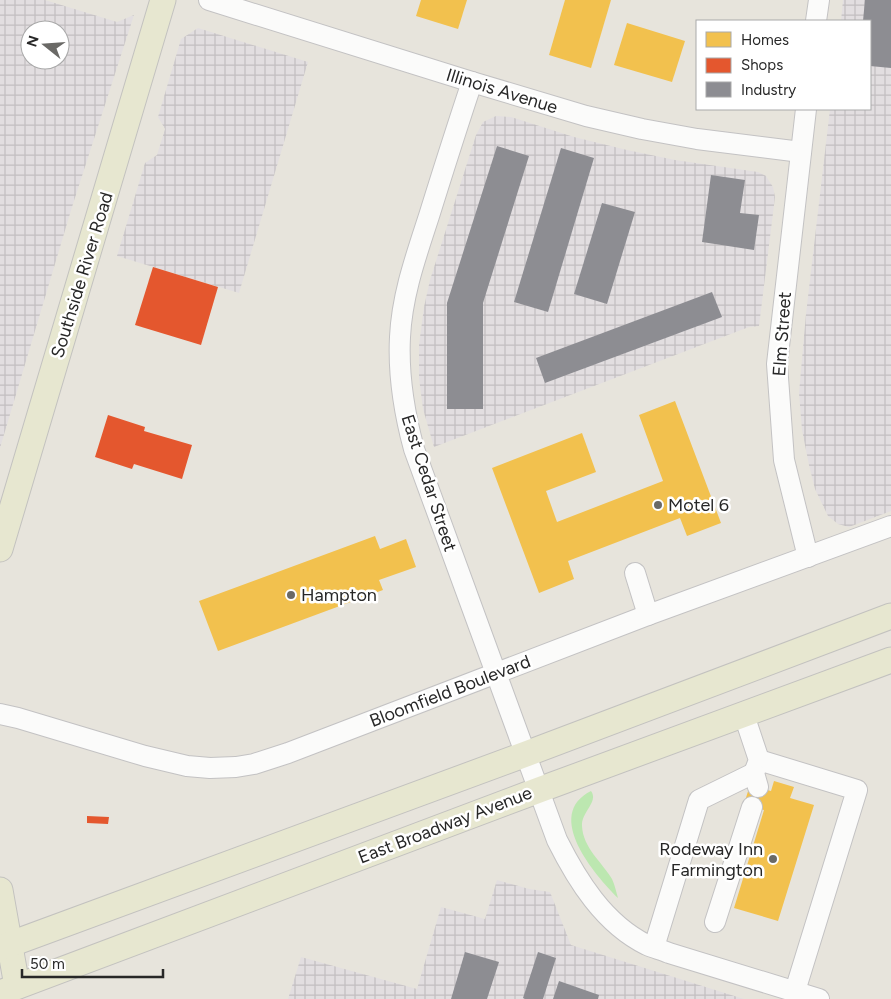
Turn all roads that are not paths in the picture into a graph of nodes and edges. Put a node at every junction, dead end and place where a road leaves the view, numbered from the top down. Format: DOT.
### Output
graph roads {
  1 [pos="162,0"];
  2 [pos="209,0"];
  3 [pos="819,0"];
  4 [pos="816,20"];
  5 [pos="472,82"];
  6 [pos="806,110"];
  7 [pos="801,152"];
  8 [pos="891,526"];
  9 [pos="0,549"];
  10 [pos="808,557"];
  11 [pos="635,573"];
  12 [pos="648,615"];
  13 [pos="891,616"];
  14 [pos="891,660"];
  15 [pos="496,673"];
  16 [pos="0,714"];
  17 [pos="744,714"];
  18 [pos="526,754"];
  19 [pos="757,773"];
  20 [pos="539,790"];
  21 [pos="752,806"];
  22 [pos="0,890"];
  23 [pos="715,922"];
  24 [pos="5,946"];
  25 [pos="661,950"];
  26 [pos="795,991"];
  27 [pos="12,993"];
  28 [pos="819,999"];
  1 -- 9 [label="main road, Southside River Road"];
  2 -- 5 [label="street, Illinois Avenue"];
  3 -- 4 [label="street"];
  5 -- 7 [label="street, Illinois Avenue"];
  5 -- 15 [label="street, East Cedar Street"];
  6 -- 7 [label="street, Elm Street"];
  7 -- 10 [label="street, Elm Street"];
  8 -- 10 [label="street, Bloomfield Boulevard"];
  10 -- 12 [label="street, Bloomfield Boulevard"];
  11 -- 12 [label="street"];
  12 -- 15 [label="street, Bloomfield Boulevard"];
  13 -- 18 [label="main road"];
  14 -- 17 [label="main road, East Broadway Avenue"];
  15 -- 16 [label="street, Bloomfield Boulevard"];
  15 -- 18 [label="street, East Cedar Street"];
  17 -- 19 [label="street"];
  17 -- 20 [label="main road, East Broadway Avenue"];
  18 -- 20 [label="street, East Cedar Street"];
  18 -- 24 [label="main road"];
  19 -- 25 [label="street"];
  19 -- 26 [label="street"];
  20 -- 25 [label="street, East Cedar Street"];
  20 -- 27 [label="main road, East Broadway Avenue"];
  21 -- 23 [label="street"];
  22 -- 24 [label="main road"];
  24 -- 27 [label="main road"];
  25 -- 26 [label="street, East Cedar Street"];
  26 -- 28 [label="street, East Cedar Street"];
}
